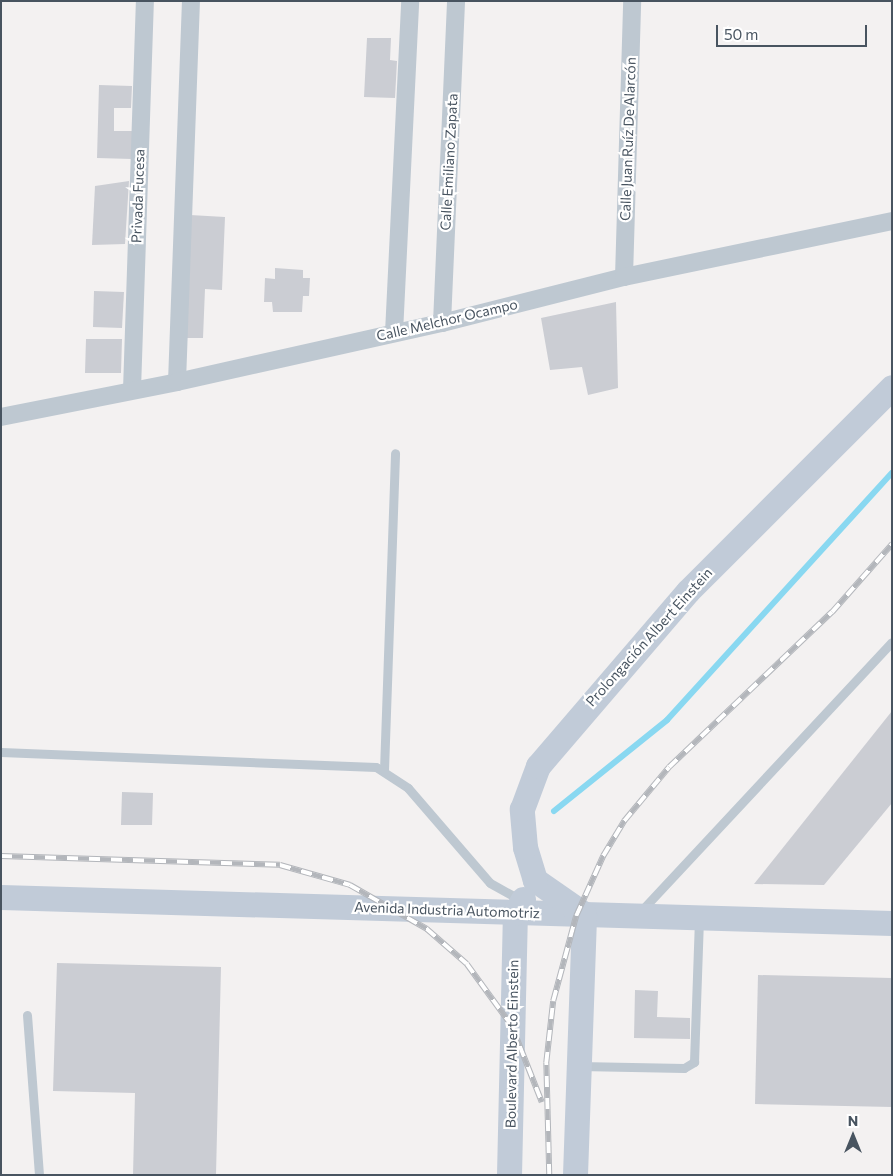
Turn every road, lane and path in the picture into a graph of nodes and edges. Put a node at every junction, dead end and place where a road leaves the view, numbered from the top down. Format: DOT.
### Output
graph roads {
  1 [pos="145,1"];
  2 [pos="192,1"];
  3 [pos="410,1"];
  4 [pos="456,1"];
  5 [pos="632,1"];
  6 [pos="892,221"];
  7 [pos="624,277"];
  8 [pos="442,323"];
  9 [pos="394,333"];
  10 [pos="177,382"];
  11 [pos="892,387"];
  12 [pos="132,390"];
  13 [pos="1,417"];
  14 [pos="394,452"];
  15 [pos="892,642"];
  16 [pos="1,752"];
  17 [pos="384,770"];
  18 [pos="1,897"];
  19 [pos="524,898"];
  20 [pos="584,914"];
  21 [pos="636,916"];
  22 [pos="699,918"];
  23 [pos="892,923"];
  24 [pos="27,1015"];
  25 [pos="579,1066"];
  26 [pos="39,1175"];
  27 [pos="509,1175"];
  28 [pos="575,1175"];
  1 -- 12 [label="street, Privada Fucesa"];
  2 -- 10 [label="street"];
  3 -- 9 [label="street"];
  4 -- 8 [label="street, Calle Emiliano Zapata"];
  5 -- 7 [label="street, Calle Juan Ruíz De Alarcón"];
  6 -- 7 [label="street, Calle Melchor Ocampo"];
  7 -- 8 [label="street, Calle Melchor Ocampo"];
  8 -- 9 [label="street, Calle Melchor Ocampo"];
  9 -- 10 [label="street, Calle Melchor Ocampo"];
  10 -- 12 [label="street, Calle Melchor Ocampo"];
  11 -- 19 [label="main road, Prolongación Albert Einstein"];
  12 -- 13 [label="street, Calle Melchor Ocampo"];
  14 -- 17 [label="lane"];
  15 -- 21 [label="lane"];
  16 -- 17 [label="lane"];
  17 -- 19 [label="lane"];
  18 -- 19 [label="main road, Avenida Industria Automotriz"];
  19 -- 20 [label="main road"];
  19 -- 20 [label="main road, Avenida Industria Automotriz"];
  19 -- 27 [label="main road, Boulevard Alberto Einstein"];
  20 -- 21 [label="main road, Avenida Industria Automotriz"];
  20 -- 25 [label="main road"];
  21 -- 22 [label="main road, Avenida Industria Automotriz"];
  22 -- 23 [label="main road, Avenida Industria Automotriz"];
  22 -- 25 [label="lane"];
  24 -- 26 [label="lane"];
  25 -- 28 [label="main road"];
}
